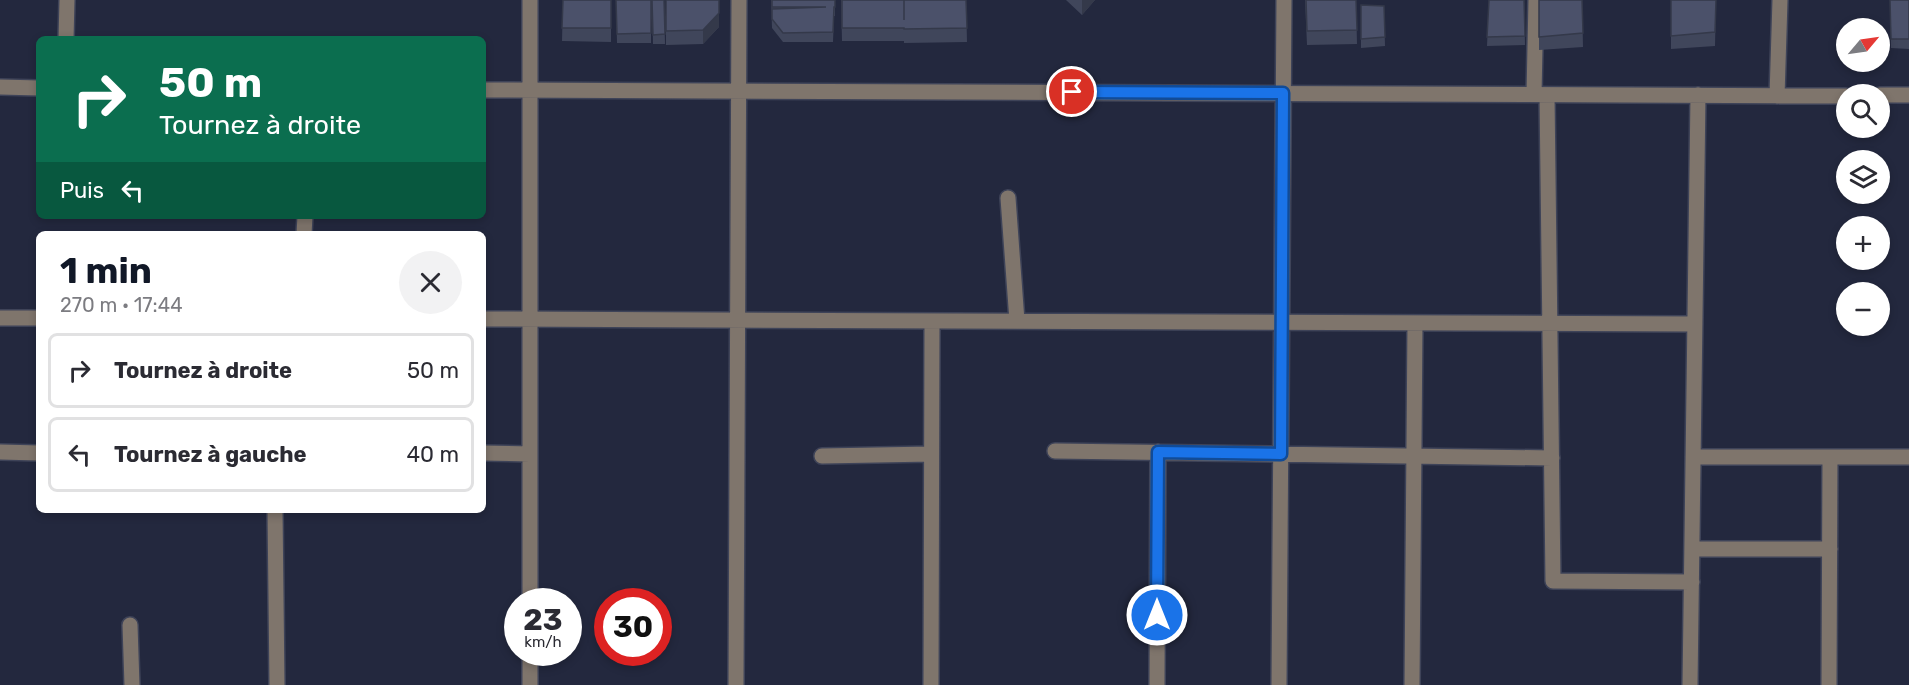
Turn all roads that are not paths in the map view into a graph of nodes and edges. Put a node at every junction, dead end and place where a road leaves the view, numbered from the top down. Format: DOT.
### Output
graph roads {
  1 [pos="67,0"];
  2 [pos="530,0"];
  3 [pos="740,0"];
  4 [pos="1284,0"];
  5 [pos="1536,0"];
  6 [pos="1780,0"];
  7 [pos="66,36"];
  8 [pos="0,87"];
  9 [pos="36,88"];
  10 [pos="486,90"];
  11 [pos="530,90"];
  12 [pos="739,91"];
  13 [pos="1283,93"];
  14 [pos="1541,94"];
  15 [pos="1890,95"];
  16 [pos="1909,95"];
  17 [pos="1698,96"];
  18 [pos="1777,96"];
  19 [pos="1836,96"];
  20 [pos="1008,198"];
  21 [pos="0,318"];
  22 [pos="36,318"];
  23 [pos="486,320"];
  24 [pos="530,320"];
  25 [pos="738,320"];
  26 [pos="932,321"];
  27 [pos="1017,321"];
  28 [pos="1282,322"];
  29 [pos="1415,323"];
  30 [pos="1550,323"];
  31 [pos="1695,324"];
  32 [pos="1055,450"];
  33 [pos="0,452"];
  34 [pos="1158,452"];
  35 [pos="36,453"];
  36 [pos="486,453"];
  37 [pos="530,454"];
  38 [pos="931,454"];
  39 [pos="1281,454"];
  40 [pos="822,456"];
  41 [pos="1414,456"];
  42 [pos="1693,457"];
  43 [pos="1830,457"];
  44 [pos="1909,457"];
  45 [pos="1552,458"];
  46 [pos="275,513"];
  47 [pos="1692,549"];
  48 [pos="1830,549"];
  49 [pos="1692,582"];
  50 [pos="530,588"];
  51 [pos="130,625"];
  52 [pos="530,666"];
  53 [pos="132,685"];
  54 [pos="277,685"];
  55 [pos="530,685"];
  56 [pos="736,685"];
  57 [pos="931,685"];
  58 [pos="1157,685"];
  59 [pos="1279,685"];
  60 [pos="1412,685"];
  61 [pos="1690,685"];
  62 [pos="1830,685"];
  1 -- 7 [label="street"];
  2 -- 11 [label="street"];
  3 -- 12 [label="street"];
  4 -- 13 [label="street"];
  5 -- 14 [label="street"];
  6 -- 18 [label="street"];
  8 -- 9 [label="street"];
  10 -- 11 [label="street"];
  11 -- 12 [label="street"];
  11 -- 24 [label="street"];
  12 -- 13 [label="street"];
  12 -- 25 [label="street"];
  13 -- 14 [label="street"];
  13 -- 28 [label="street"];
  14 -- 17 [label="street"];
  14 -- 30 [label="street"];
  15 -- 16 [label="street"];
  17 -- 18 [label="street"];
  17 -- 31 [label="street"];
  18 -- 19 [label="street"];
  20 -- 27 [label="street"];
  21 -- 22 [label="street"];
  23 -- 24 [label="street"];
  24 -- 25 [label="street"];
  24 -- 37 [label="street"];
  25 -- 26 [label="street"];
  25 -- 56 [label="street"];
  26 -- 27 [label="street"];
  26 -- 38 [label="street"];
  27 -- 28 [label="street"];
  28 -- 29 [label="street"];
  28 -- 39 [label="street"];
  29 -- 30 [label="street"];
  29 -- 41 [label="street"];
  30 -- 31 [label="street"];
  30 -- 45 [label="street"];
  31 -- 42 [label="street"];
  32 -- 34 [label="street"];
  33 -- 35 [label="street"];
  34 -- 39 [label="street"];
  34 -- 58 [label="street"];
  36 -- 37 [label="street"];
  37 -- 50 [label="street"];
  38 -- 40 [label="street"];
  38 -- 57 [label="street"];
  39 -- 41 [label="street"];
  39 -- 59 [label="street"];
  41 -- 45 [label="street"];
  41 -- 60 [label="street"];
  42 -- 43 [label="street"];
  42 -- 47 [label="street"];
  43 -- 44 [label="street"];
  43 -- 48 [label="street"];
  45 -- 49 [label="street"];
  46 -- 54 [label="street"];
  47 -- 48 [label="street"];
  47 -- 49 [label="street"];
  48 -- 62 [label="street"];
  49 -- 61 [label="street"];
  51 -- 53 [label="street"];
  52 -- 55 [label="street"];
}
